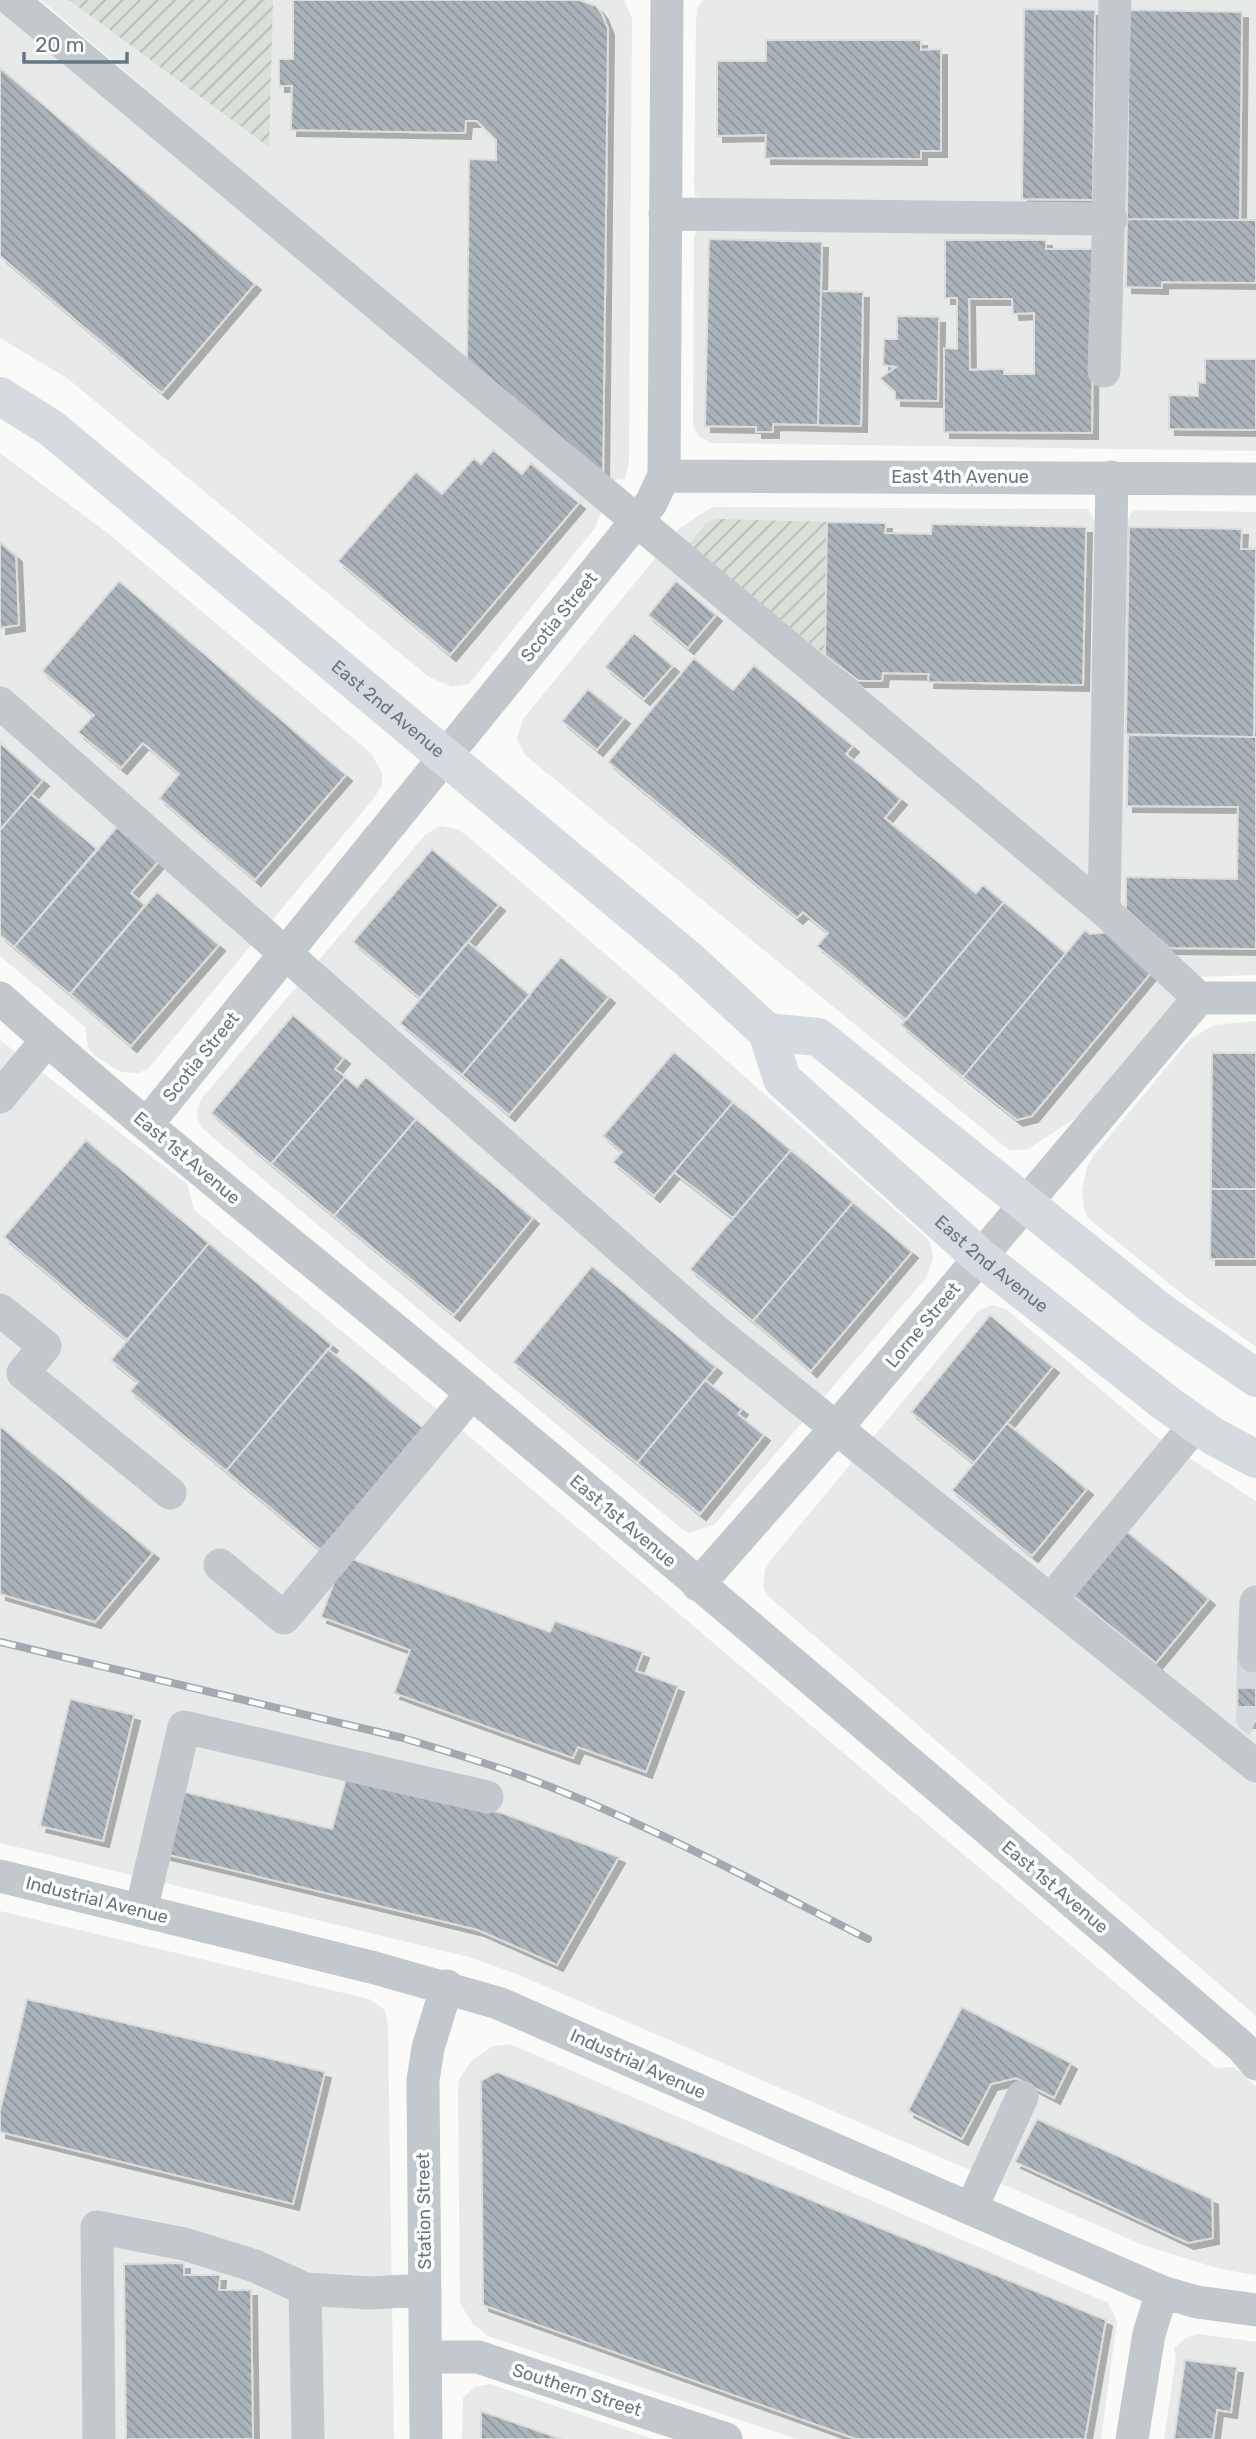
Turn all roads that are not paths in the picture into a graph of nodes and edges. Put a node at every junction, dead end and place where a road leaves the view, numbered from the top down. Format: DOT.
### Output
graph roads {
  1 [pos="12,0"];
  2 [pos="667,0"];
  3 [pos="1115,0"];
  4 [pos="666,214"];
  5 [pos="1111,219"];
  6 [pos="1104,371"];
  7 [pos="0,396"];
  8 [pos="664,476"];
  9 [pos="1112,477"];
  10 [pos="1256,479"];
  11 [pos="636,522"];
  12 [pos="0,703"];
  13 [pos="444,758"];
  14 [pos="1104,910"];
  15 [pos="286,954"];
  16 [pos="0,998"];
  17 [pos="1199,998"];
  18 [pos="1256,998"];
  19 [pos="767,1032"];
  20 [pos="47,1040"];
  21 [pos="0,1097"];
  22 [pos="147,1124"];
  23 [pos="1026,1202"];
  24 [pos="980,1257"];
  25 [pos="0,1310"];
  26 [pos="1256,1378"];
  27 [pos="472,1393"];
  28 [pos="1196,1424"];
  29 [pos="837,1427"];
  30 [pos="1256,1459"];
  31 [pos="170,1493"];
  32 [pos="220,1565"];
  33 [pos="698,1585"];
  34 [pos="1051,1600"];
  35 [pos="1256,1602"];
  36 [pos="1254,1656"];
  37 [pos="1256,1766"];
  38 [pos="487,1797"];
  39 [pos="0,1876"];
  40 [pos="141,1911"];
  41 [pos="447,1986"];
  42 [pos="1251,2055"];
  43 [pos="1022,2096"];
  44 [pos="971,2208"];
  45 [pos="305,2289"];
  46 [pos="425,2290"];
  47 [pos="1162,2292"];
  48 [pos="1256,2310"];
  49 [pos="426,2357"];
  50 [pos="99,2439"];
  51 [pos="307,2439"];
  52 [pos="426,2439"];
  53 [pos="726,2439"];
  54 [pos="1132,2439"];
  1 -- 11 [label="street"];
  2 -- 4 [label="street, Scotia Street"];
  3 -- 5 [label="street"];
  4 -- 5 [label="street"];
  4 -- 8 [label="street, Scotia Street"];
  5 -- 6 [label="street"];
  7 -- 13 [label="main road, East 2nd Avenue"];
  8 -- 9 [label="street, East 4th Avenue"];
  8 -- 11 [label="street, Scotia Street"];
  9 -- 10 [label="street, East 4th Avenue"];
  9 -- 14 [label="street"];
  11 -- 13 [label="street, Scotia Street"];
  11 -- 14 [label="street"];
  12 -- 15 [label="street"];
  13 -- 15 [label="street, Scotia Street"];
  13 -- 19 [label="main road, East 2nd Avenue"];
  14 -- 17 [label="street"];
  15 -- 22 [label="street, Scotia Street"];
  15 -- 29 [label="street"];
  16 -- 20 [label="street, East 1st Avenue"];
  17 -- 18 [label="street"];
  17 -- 23 [label="street, Lorne Street"];
  19 -- 23 [label="main road"];
  19 -- 24 [label="main road, East 2nd Avenue"];
  20 -- 21 [label="street"];
  20 -- 22 [label="street, East 1st Avenue"];
  22 -- 27 [label="street, East 1st Avenue"];
  23 -- 24 [label="street, Lorne Street"];
  23 -- 26 [label="main road"];
  24 -- 28 [label="main road, East 2nd Avenue"];
  24 -- 29 [label="street, Lorne Street"];
  25 -- 31 [label="street"];
  27 -- 32 [label="street"];
  27 -- 33 [label="street, East 1st Avenue"];
  28 -- 30 [label="main road, East 2nd Avenue"];
  28 -- 34 [label="street"];
  29 -- 33 [label="street, Lorne Street"];
  29 -- 34 [label="street"];
  33 -- 42 [label="street, East 1st Avenue"];
  34 -- 37 [label="street"];
  35 -- 36 [label="street"];
  38 -- 40 [label="street"];
  39 -- 40 [label="street, Industrial Avenue"];
  40 -- 41 [label="street, Industrial Avenue"];
  41 -- 44 [label="street, Industrial Avenue"];
  41 -- 46 [label="street, Station Street"];
  43 -- 44 [label="street"];
  44 -- 47 [label="street, Industrial Avenue"];
  45 -- 46 [label="street"];
  45 -- 50 [label="street"];
  45 -- 51 [label="street"];
  46 -- 49 [label="street, Station Street"];
  47 -- 48 [label="street, Industrial Avenue"];
  47 -- 54 [label="street"];
  49 -- 52 [label="street, Station Street"];
  49 -- 53 [label="street, Southern Street"];
}
